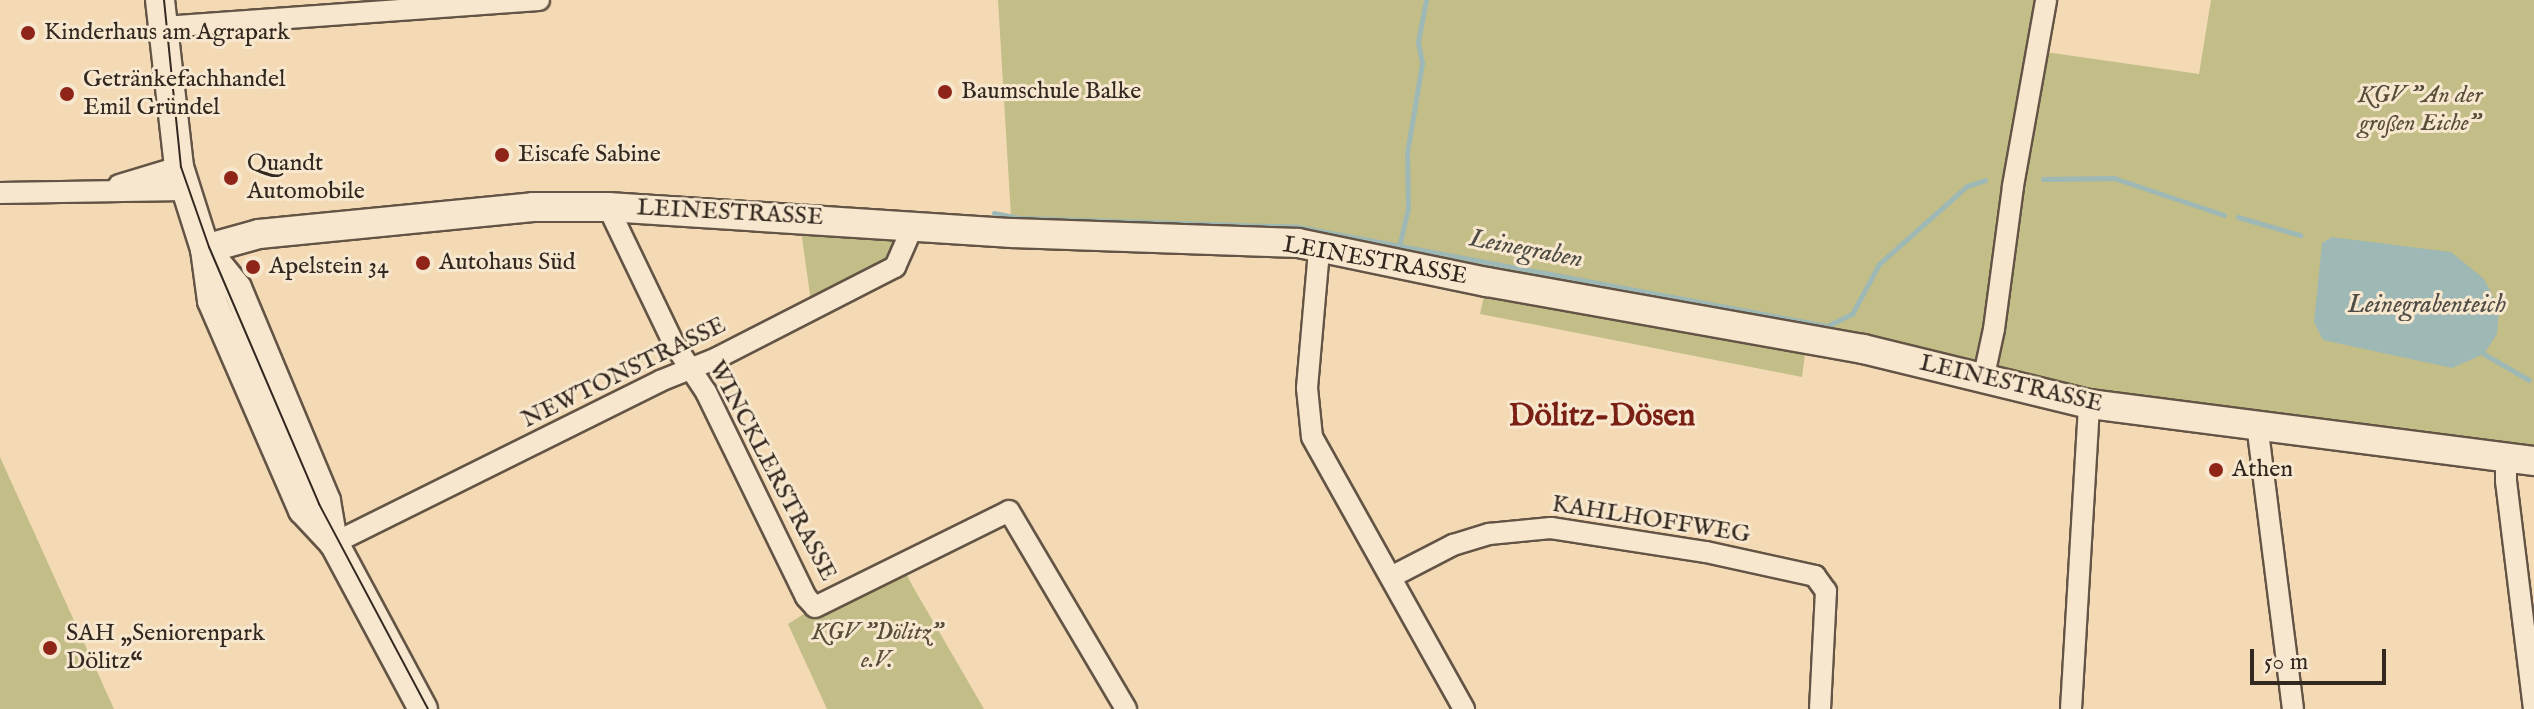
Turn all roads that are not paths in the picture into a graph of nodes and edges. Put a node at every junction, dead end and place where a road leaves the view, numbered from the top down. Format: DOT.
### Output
graph roads {
  1 [pos="539,0"];
  2 [pos="2046,0"];
  3 [pos="161,14"];
  4 [pos="182,179"];
  5 [pos="0,193"];
  6 [pos="608,207"];
  7 [pos="913,226"];
  8 [pos="1324,246"];
  9 [pos="205,249"];
  10 [pos="690,369"];
  11 [pos="1983,380"];
  12 [pos="2089,404"];
  13 [pos="2257,424"];
  14 [pos="2520,459"];
  15 [pos="334,543"];
  16 [pos="1391,577"];
  17 [pos="423,709"];
  18 [pos="1126,709"];
  19 [pos="1464,709"];
  20 [pos="1820,709"];
  21 [pos="2071,709"];
  22 [pos="2293,709"];
  23 [pos="2534,709"];
  1 -- 3 [label="street"];
  2 -- 11 [label="street"];
  3 -- 4 [label="main road"];
  4 -- 5 [label="street"];
  4 -- 9 [label="main road"];
  6 -- 7 [label="main road, LEINESTRASSE"];
  6 -- 9 [label="main road, LEINESTRASSE"];
  6 -- 10 [label="street, WINCKLERSTRASSE"];
  7 -- 8 [label="main road, LEINESTRASSE"];
  7 -- 10 [label="street, NEWTONSTRASSE"];
  8 -- 11 [label="main road, LEINESTRASSE"];
  8 -- 16 [label="street"];
  9 -- 15 [label="main road"];
  10 -- 15 [label="street, NEWTONSTRASSE"];
  10 -- 18 [label="street, WINCKLERSTRASSE"];
  11 -- 12 [label="main road, LEINESTRASSE"];
  12 -- 13 [label="main road, LEINESTRASSE"];
  12 -- 21 [label="street"];
  13 -- 14 [label="main road, LEINESTRASSE"];
  13 -- 22 [label="street"];
  14 -- 23 [label="street"];
  15 -- 17 [label="main road"];
  16 -- 19 [label="street"];
  16 -- 20 [label="street, KAHLHOFFWEG"];
}
